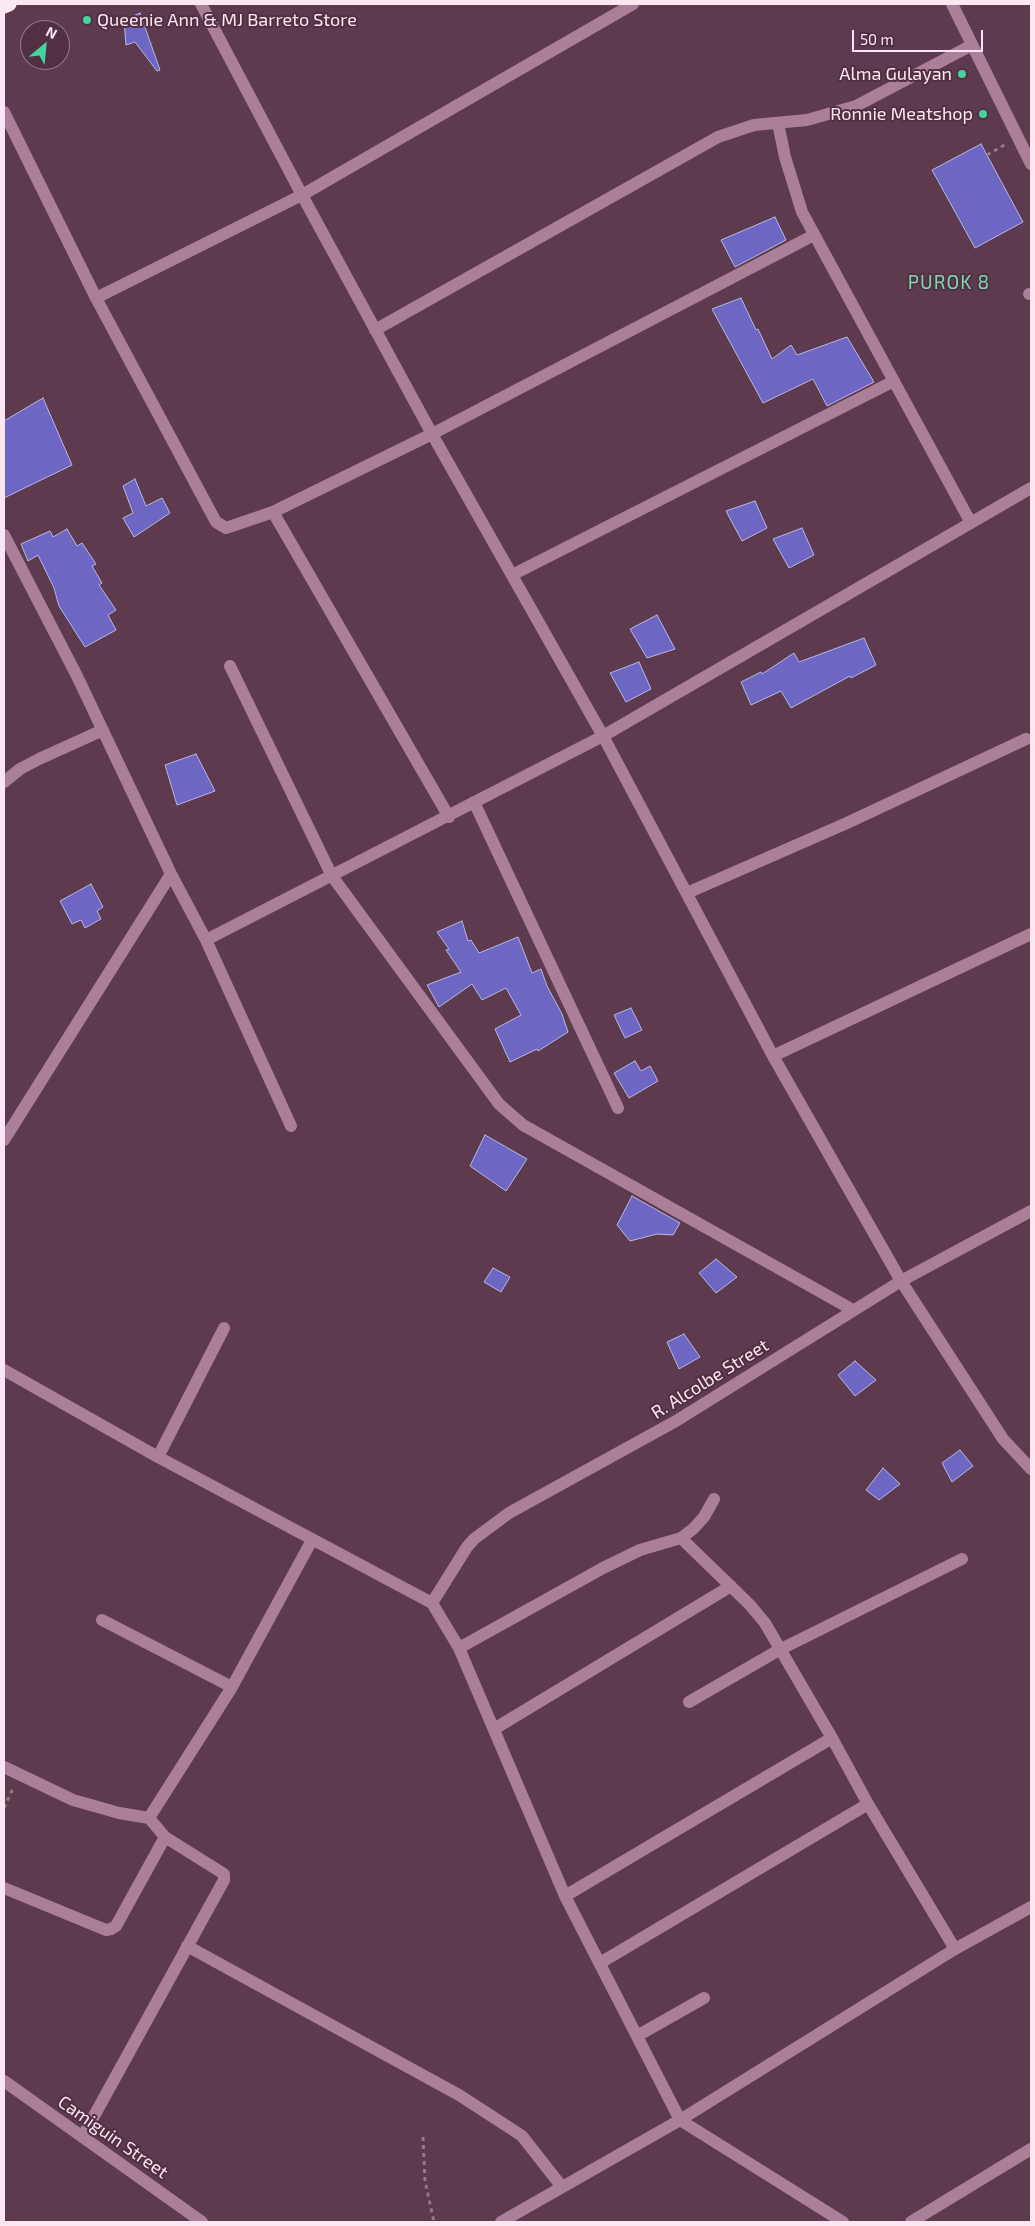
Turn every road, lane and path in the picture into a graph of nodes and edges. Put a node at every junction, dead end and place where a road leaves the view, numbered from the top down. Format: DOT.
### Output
graph roads {
  1 [pos="9,4"];
  2 [pos="201,4"];
  3 [pos="633,4"];
  4 [pos="952,4"];
  5 [pos="4,6"];
  6 [pos="972,45"];
  7 [pos="4,112"];
  8 [pos="778,123"];
  9 [pos="1018,137"];
  10 [pos="986,155"];
  11 [pos="1031,164"];
  12 [pos="302,195"];
  13 [pos="814,235"];
  14 [pos="96,298"];
  15 [pos="376,330"];
  16 [pos="894,380"];
  17 [pos="432,434"];
  18 [pos="1031,488"];
  19 [pos="273,512"];
  20 [pos="971,523"];
  21 [pos="4,535"];
  22 [pos="512,575"];
  23 [pos="230,666"];
  24 [pos="103,730"];
  25 [pos="603,736"];
  26 [pos="1030,741"];
  27 [pos="4,781"];
  28 [pos="474,802"];
  29 [pos="450,817"];
  30 [pos="171,874"];
  31 [pos="332,876"];
  32 [pos="687,893"];
  33 [pos="1031,934"];
  34 [pos="206,940"];
  35 [pos="773,1056"];
  36 [pos="618,1108"];
  37 [pos="291,1126"];
  38 [pos="4,1140"];
  39 [pos="1031,1211"];
  40 [pos="901,1281"];
  41 [pos="854,1310"];
  42 [pos="224,1328"];
  43 [pos="4,1370"];
  44 [pos="158,1457"];
  45 [pos="1031,1469"];
  46 [pos="714,1499"];
  47 [pos="680,1538"];
  48 [pos="312,1540"];
  49 [pos="962,1559"];
  50 [pos="731,1586"];
  51 [pos="432,1603"];
  52 [pos="102,1620"];
  53 [pos="459,1648"];
  54 [pos="779,1650"];
  55 [pos="232,1687"];
  56 [pos="689,1702"];
  57 [pos="494,1729"];
  58 [pos="832,1738"];
  59 [pos="4,1767"];
  60 [pos="19,1774"];
  61 [pos="868,1804"];
  62 [pos="4,1808"];
  63 [pos="149,1818"];
  64 [pos="165,1837"];
  65 [pos="4,1888"];
  66 [pos="565,1896"];
  67 [pos="1031,1908"];
  68 [pos="187,1946"];
  69 [pos="956,1949"];
  70 [pos="600,1963"];
  71 [pos="704,1998"];
  72 [pos="638,2036"];
  73 [pos="4,2081"];
  74 [pos="680,2120"];
  75 [pos="83,2136"];
  76 [pos="423,2137"];
  77 [pos="1031,2149"];
  78 [pos="562,2187"];
  79 [pos="202,2222"];
  80 [pos="434,2222"];
  81 [pos="501,2222"];
  82 [pos="842,2222"];
  83 [pos="911,2222"];
  1 -- 5 [label="highway"];
  2 -- 12 [label="street"];
  3 -- 12 [label="street"];
  4 -- 6 [label="street"];
  6 -- 8 [label="street"];
  6 -- 9 [label="street"];
  7 -- 14 [label="street"];
  8 -- 13 [label="street"];
  8 -- 15 [label="street"];
  9 -- 10 [label="path"];
  9 -- 11 [label="street"];
  12 -- 14 [label="street"];
  12 -- 15 [label="street"];
  13 -- 16 [label="street"];
  13 -- 17 [label="street"];
  14 -- 19 [label="street"];
  15 -- 17 [label="street"];
  16 -- 20 [label="street"];
  16 -- 22 [label="street"];
  17 -- 19 [label="street"];
  17 -- 22 [label="street"];
  18 -- 20 [label="street"];
  19 -- 29 [label="street"];
  20 -- 25 [label="street"];
  21 -- 24 [label="street"];
  22 -- 25 [label="street"];
  23 -- 31 [label="street"];
  24 -- 27 [label="street"];
  24 -- 30 [label="street"];
  25 -- 28 [label="street"];
  25 -- 32 [label="street"];
  26 -- 32 [label="street"];
  28 -- 29 [label="street"];
  28 -- 36 [label="street"];
  29 -- 31 [label="street"];
  30 -- 34 [label="street"];
  30 -- 38 [label="street"];
  31 -- 34 [label="street"];
  31 -- 41 [label="street"];
  32 -- 35 [label="street"];
  33 -- 35 [label="street"];
  34 -- 37 [label="street"];
  35 -- 40 [label="street"];
  39 -- 40 [label="street, R. Alcolbe Street"];
  40 -- 41 [label="street, R. Alcolbe Street"];
  40 -- 45 [label="street"];
  41 -- 51 [label="street, R. Alcolbe Street"];
  42 -- 44 [label="street"];
  43 -- 44 [label="street"];
  44 -- 48 [label="street"];
  46 -- 47 [label="street"];
  47 -- 50 [label="street"];
  47 -- 53 [label="street"];
  48 -- 51 [label="street"];
  48 -- 55 [label="street"];
  49 -- 54 [label="street"];
  50 -- 54 [label="street"];
  50 -- 57 [label="street"];
  51 -- 53 [label="street"];
  52 -- 55 [label="street"];
  53 -- 57 [label="street"];
  54 -- 56 [label="street"];
  54 -- 58 [label="street"];
  55 -- 63 [label="street"];
  57 -- 66 [label="street"];
  58 -- 61 [label="street"];
  58 -- 66 [label="street"];
  59 -- 60 [label="street"];
  60 -- 62 [label="path"];
  60 -- 63 [label="street"];
  61 -- 69 [label="street"];
  61 -- 70 [label="street"];
  63 -- 64 [label="street"];
  64 -- 65 [label="street"];
  64 -- 68 [label="street"];
  66 -- 70 [label="street"];
  67 -- 69 [label="street"];
  68 -- 75 [label="street"];
  68 -- 78 [label="street"];
  69 -- 74 [label="street"];
  70 -- 72 [label="street"];
  71 -- 72 [label="street"];
  72 -- 74 [label="street"];
  73 -- 75 [label="street, Camiguin Street"];
  74 -- 78 [label="street"];
  74 -- 82 [label="street"];
  75 -- 79 [label="street, Camiguin Street"];
  76 -- 80 [label="path"];
  77 -- 83 [label="street"];
  78 -- 81 [label="street"];
}
